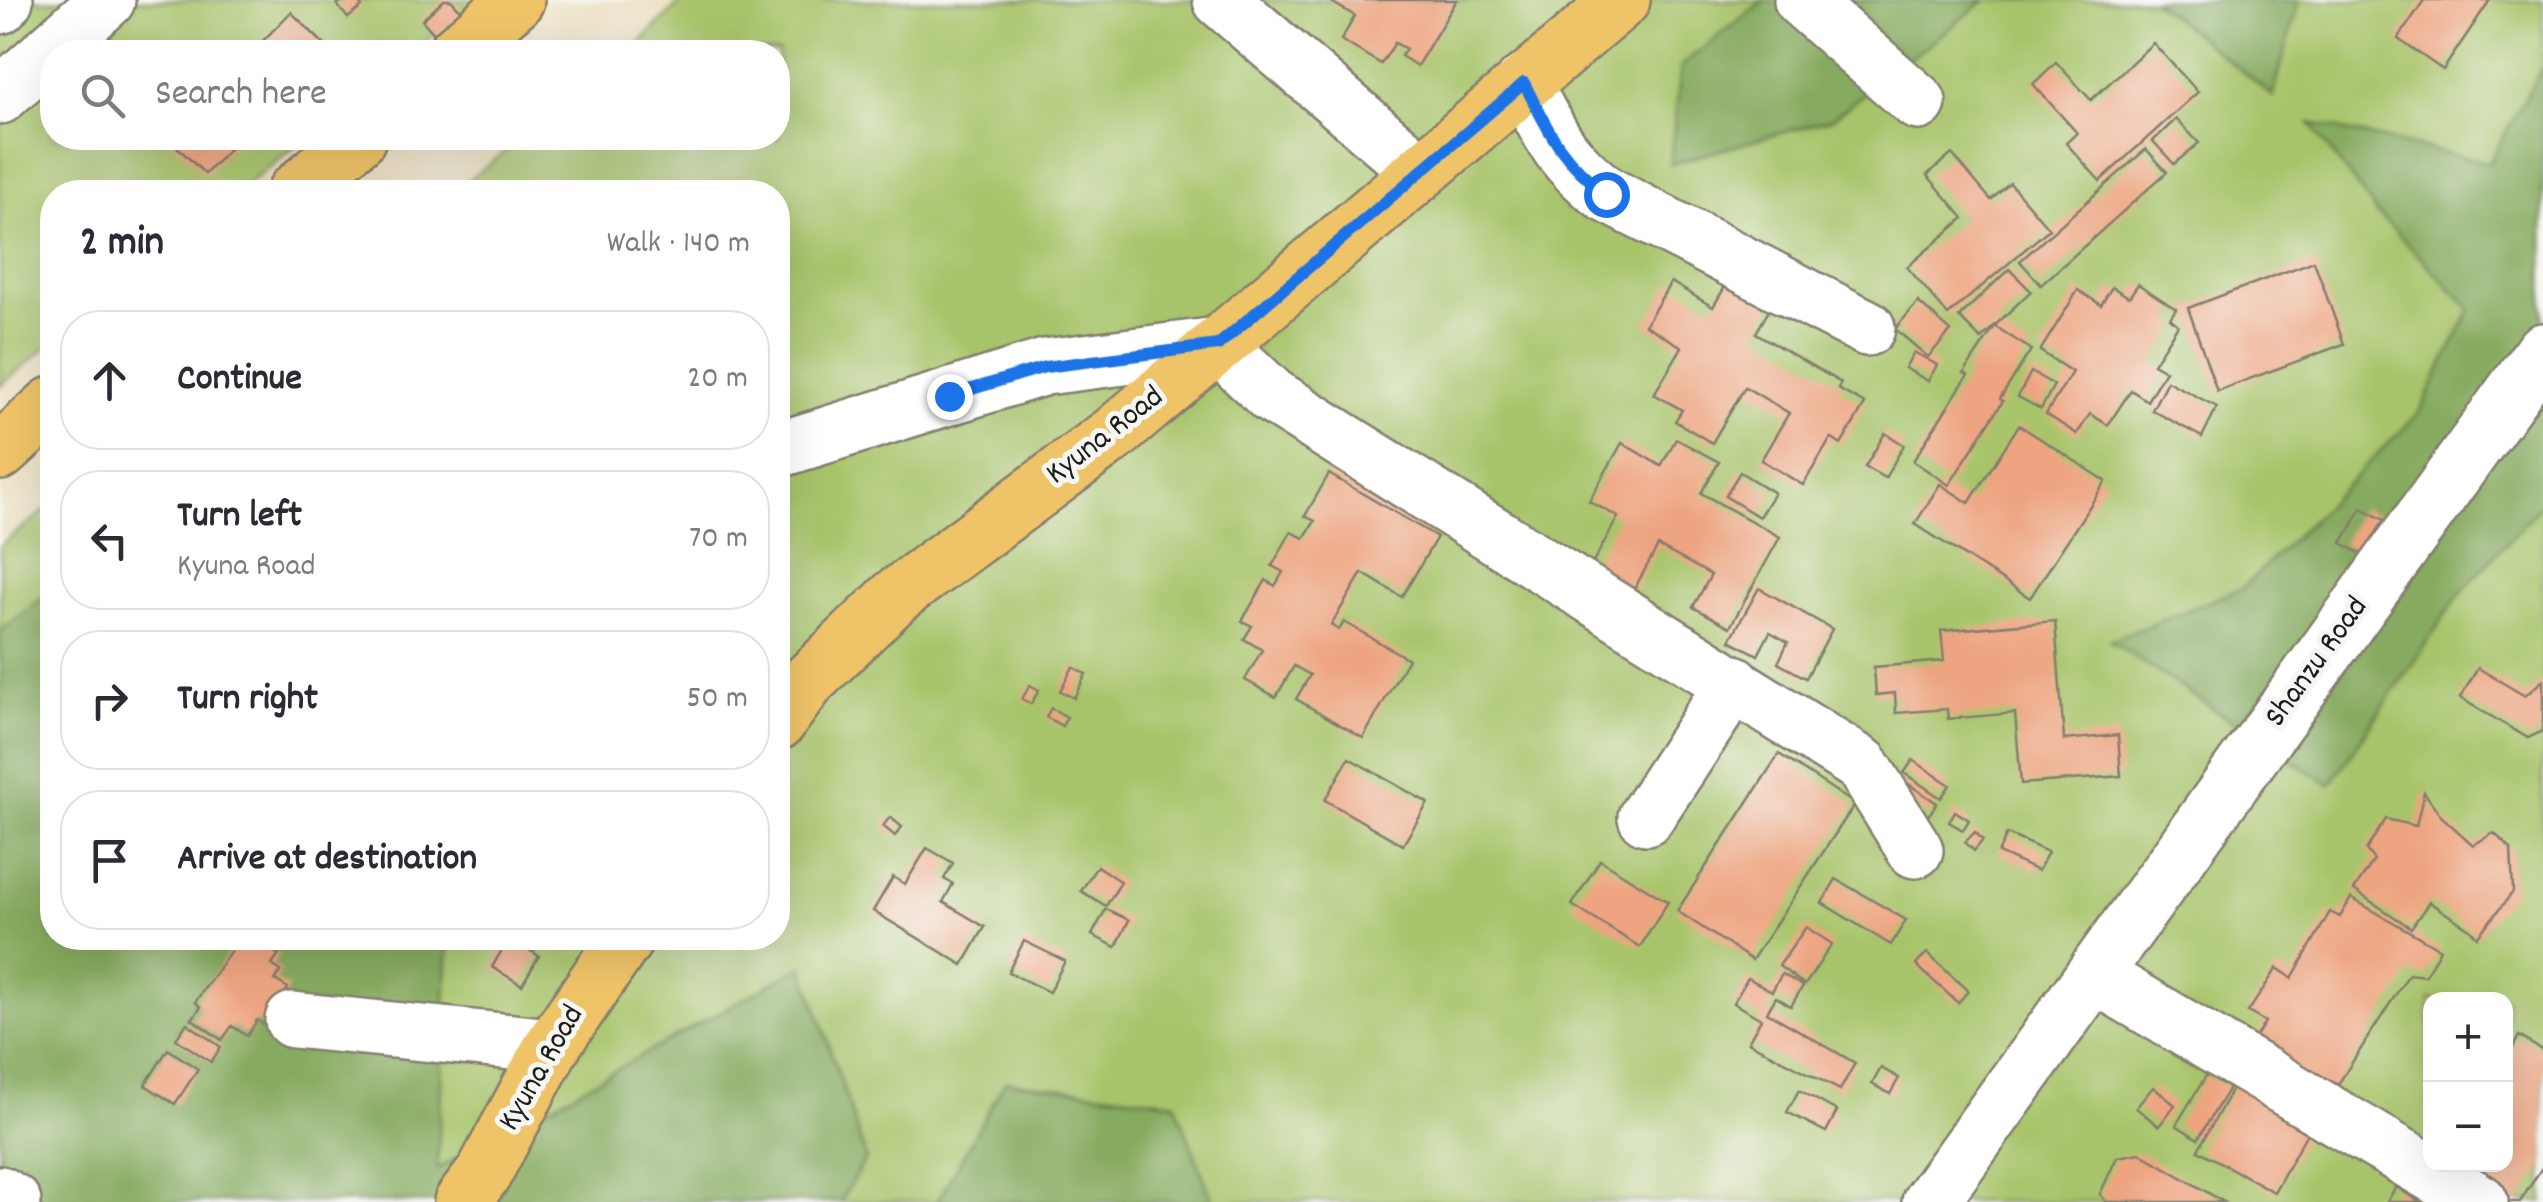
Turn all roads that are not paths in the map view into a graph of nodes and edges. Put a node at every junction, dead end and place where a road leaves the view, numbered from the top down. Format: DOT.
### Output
graph roads {
  1 [pos="5,0"];
  2 [pos="107,0"];
  3 [pos="516,0"];
  4 [pos="1221,0"];
  5 [pos="1802,0"];
  6 [pos="0,6"];
  7 [pos="1597,7"];
  8 [pos="62,40"];
  9 [pos="470,40"];
  10 [pos="40,60"];
  11 [pos="1524,83"];
  12 [pos="0,96"];
  13 [pos="1918,102"];
  14 [pos="344,150"];
  15 [pos="1419,170"];
  16 [pos="309,180"];
  17 [pos="1867,328"];
  18 [pos="1218,345"];
  19 [pos="2543,351"];
  20 [pos="40,417"];
  21 [pos="790,446"];
  22 [pos="0,452"];
  23 [pos="1734,683"];
  24 [pos="790,706"];
  25 [pos="1646,817"];
  26 [pos="1915,850"];
  27 [pos="618,950"];
  28 [pos="2094,975"];
  29 [pos="294,1020"];
  30 [pos="552,1046"];
  31 [pos="0,1194"];
  32 [pos="13,1202"];
  33 [pos="462,1202"];
  34 [pos="1930,1202"];
  35 [pos="2480,1202"];
  1 -- 6 [label="street"];
  2 -- 8 [label="street"];
  3 -- 9 [label="main road"];
  4 -- 15 [label="street"];
  5 -- 13 [label="street"];
  7 -- 11 [label="main road, Kyuna Road"];
  10 -- 12 [label="street"];
  11 -- 15 [label="main road, Kyuna Road"];
  11 -- 17 [label="street"];
  14 -- 16 [label="main road"];
  15 -- 18 [label="main road, Kyuna Road"];
  18 -- 21 [label="street"];
  18 -- 23 [label="street"];
  18 -- 24 [label="main road, Kyuna Road"];
  19 -- 28 [label="street, Shanzu Road"];
  20 -- 22 [label="main road"];
  23 -- 25 [label="street"];
  23 -- 26 [label="street"];
  27 -- 30 [label="main road, Kyuna Road"];
  28 -- 34 [label="street, Shanzu Road"];
  28 -- 35 [label="street"];
  29 -- 30 [label="street"];
  30 -- 33 [label="main road, Kyuna Road"];
  31 -- 32 [label="street"];
}
